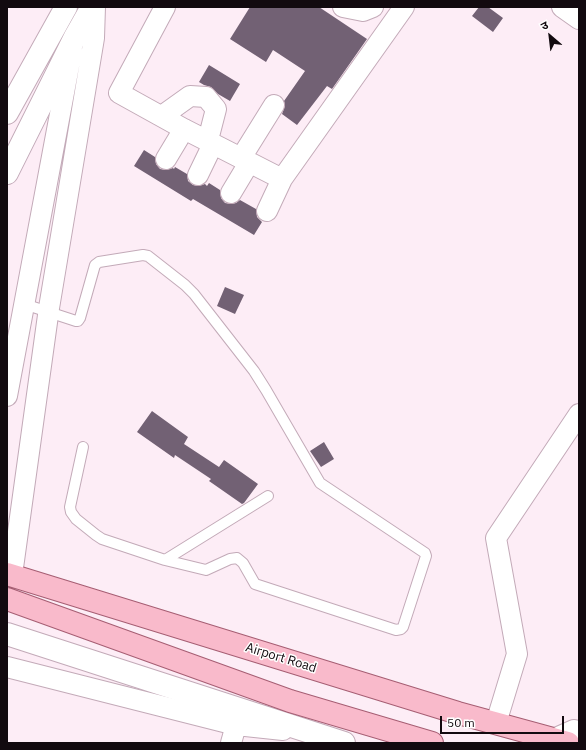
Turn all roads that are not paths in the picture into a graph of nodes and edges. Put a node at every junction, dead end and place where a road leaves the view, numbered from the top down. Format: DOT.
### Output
graph roads {
  1 [pos="66,7"];
  2 [pos="92,7"];
  3 [pos="95,7"];
  4 [pos="165,7"];
  5 [pos="343,7"];
  6 [pos="373,7"];
  7 [pos="404,7"];
  8 [pos="562,7"];
  9 [pos="579,19"];
  10 [pos="55,26"];
  11 [pos="75,37"];
  12 [pos="274,105"];
  13 [pos="7,113"];
  14 [pos="162,116"];
  15 [pos="184,129"];
  16 [pos="211,142"];
  17 [pos="166,159"];
  18 [pos="245,160"];
  19 [pos="7,173"];
  20 [pos="198,175"];
  21 [pos="282,179"];
  22 [pos="231,193"];
  23 [pos="267,211"];
  24 [pos="24,304"];
  25 [pos="48,312"];
  26 [pos="7,396"];
  27 [pos="579,414"];
  28 [pos="83,448"];
  29 [pos="268,496"];
  30 [pos="165,560"];
  31 [pos="10,575"];
  32 [pos="7,599"];
  33 [pos="7,634"];
  34 [pos="7,667"];
  35 [pos="290,701"];
  36 [pos="496,723"];
  37 [pos="285,732"];
  38 [pos="579,733"];
  39 [pos="233,734"];
  40 [pos="562,741"];
  41 [pos="344,743"];
  42 [pos="432,743"];
  1 -- 10 [label="street"];
  2 -- 11 [label="street"];
  3 -- 25 [label="street"];
  4 -- 14 [label="street"];
  5 -- 6 [label="street"];
  7 -- 21 [label="street"];
  8 -- 9 [label="street"];
  10 -- 11 [label="street"];
  10 -- 13 [label="street"];
  11 -- 19 [label="street"];
  11 -- 24 [label="street"];
  12 -- 18 [label="street"];
  14 -- 15 [label="street"];
  14 -- 16 [label="street"];
  15 -- 16 [label="street"];
  15 -- 17 [label="street"];
  16 -- 18 [label="street"];
  16 -- 20 [label="street"];
  18 -- 21 [label="street"];
  18 -- 22 [label="street"];
  21 -- 23 [label="street"];
  24 -- 25 [label="lane"];
  24 -- 26 [label="street"];
  25 -- 30 [label="lane"];
  25 -- 31 [label="street"];
  27 -- 36 [label="street"];
  28 -- 30 [label="lane"];
  29 -- 30 [label="lane"];
  31 -- 36 [label="main road, Airport Road"];
  32 -- 35 [label="main road"];
  33 -- 37 [label="street"];
  34 -- 39 [label="street"];
  35 -- 37 [label="street"];
  35 -- 42 [label="main road"];
  36 -- 40 [label="main road, Airport Road"];
  37 -- 39 [label="street"];
  37 -- 41 [label="street"];
  38 -- 40 [label="street"];
}
